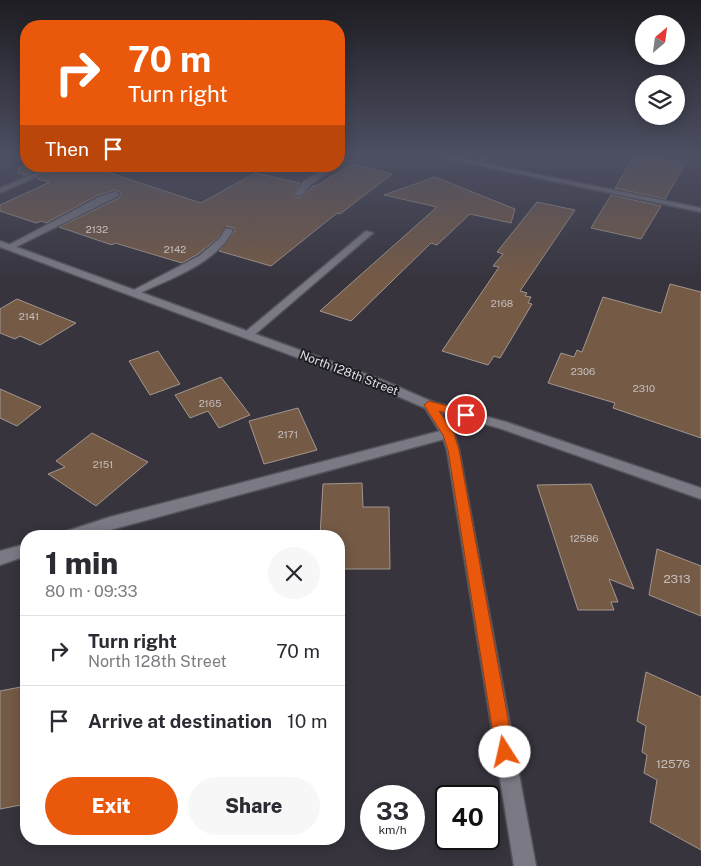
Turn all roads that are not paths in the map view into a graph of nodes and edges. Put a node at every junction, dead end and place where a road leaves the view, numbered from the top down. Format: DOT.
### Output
graph roads {
  1 [pos="104,198"];
  2 [pos="644,198"];
  3 [pos="701,210"];
  4 [pos="229,230"];
  5 [pos="369,233"];
  6 [pos="4,245"];
  7 [pos="133,293"];
  8 [pos="248,335"];
  9 [pos="429,405"];
  10 [pos="448,434"];
  11 [pos="701,494"];
  12 [pos="88,530"];
  13 [pos="20,552"];
  14 [pos="0,558"];
  15 [pos="524,866"];
  1 -- 6 [label="street"];
  2 -- 3 [label="street"];
  4 -- 7 [label="street"];
  5 -- 8 [label="street"];
  6 -- 7 [label="street, North 128th Street"];
  7 -- 8 [label="street, North 128th Street"];
  8 -- 9 [label="street, North 128th Street"];
  9 -- 10 [label="street"];
  9 -- 11 [label="street, North 128th Street"];
  10 -- 12 [label="street"];
  10 -- 15 [label="street"];
  13 -- 14 [label="street"];
}
